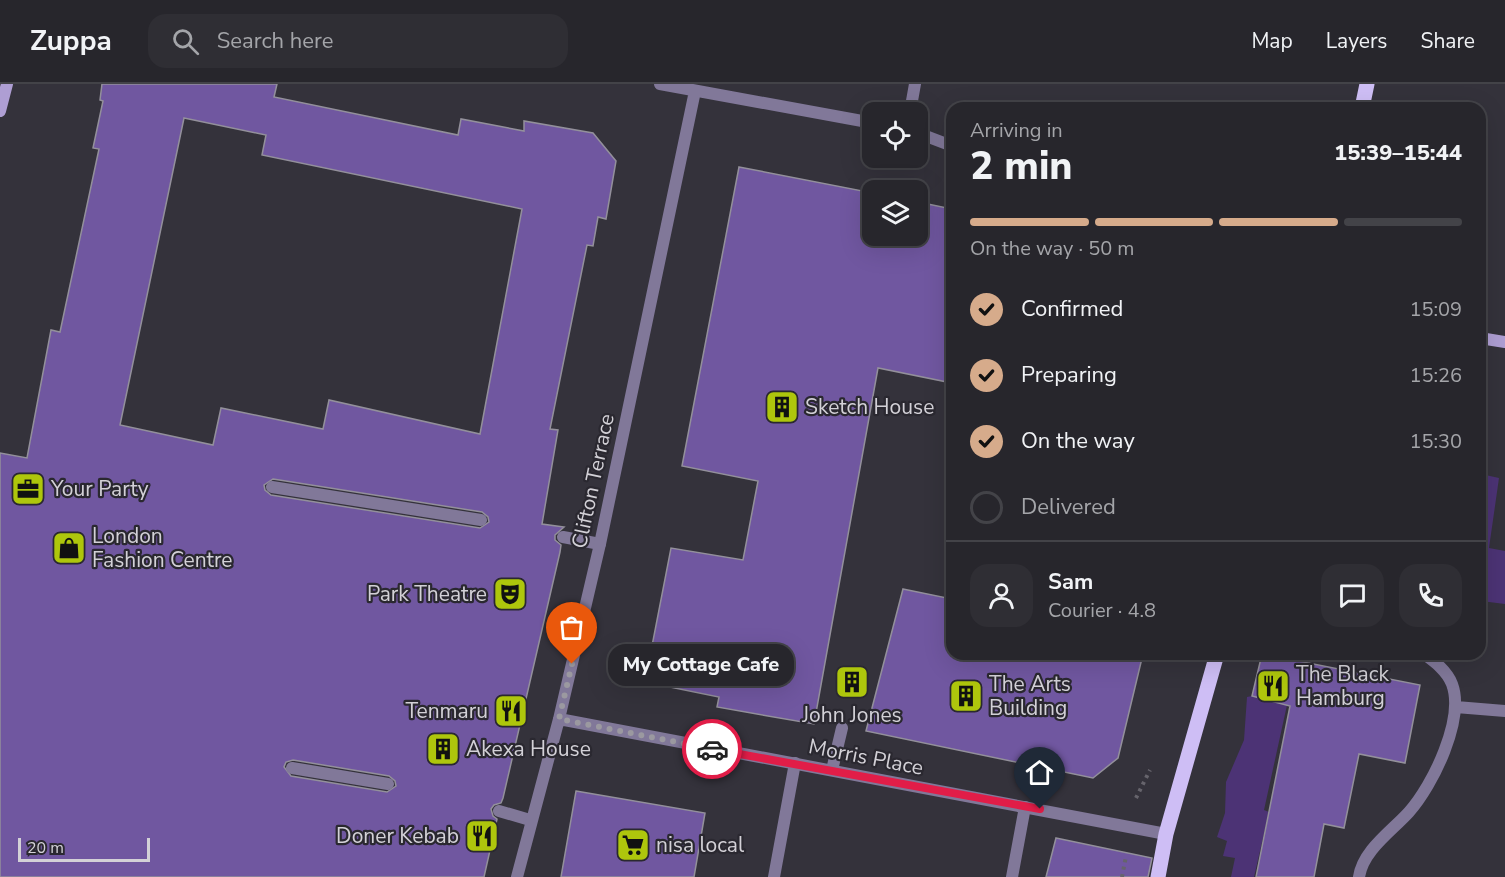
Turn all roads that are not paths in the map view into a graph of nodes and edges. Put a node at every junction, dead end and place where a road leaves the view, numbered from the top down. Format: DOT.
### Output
graph roads {
  1 [pos="7,84"];
  2 [pos="660,84"];
  3 [pos="915,84"];
  4 [pos="1367,84"];
  5 [pos="695,91"];
  6 [pos="912,102"];
  7 [pos="1363,102"];
  8 [pos="0,111"];
  9 [pos="862,121"];
  10 [pos="928,137"];
  11 [pos="946,144"];
  12 [pos="1486,339"];
  13 [pos="1505,342"];
  14 [pos="272,487"];
  15 [pos="481,520"];
  16 [pos="563,537"];
  17 [pos="600,544"];
  18 [pos="1215,660"];
  19 [pos="1432,660"];
  20 [pos="1456,707"];
  21 [pos="1505,711"];
  22 [pos="559,719"];
  23 [pos="842,728"];
  24 [pos="795,763"];
  25 [pos="291,768"];
  26 [pos="832,770"];
  27 [pos="388,784"];
  28 [pos="1025,807"];
  29 [pos="499,811"];
  30 [pos="530,820"];
  31 [pos="1166,834"];
  32 [pos="517,877"];
  33 [pos="774,877"];
  34 [pos="1012,877"];
  35 [pos="1158,877"];
  36 [pos="1359,877"];
  1 -- 8 [label="street"];
  2 -- 5 [label="street"];
  3 -- 6 [label="street"];
  4 -- 7 [label="main road"];
  5 -- 9 [label="street"];
  5 -- 17 [label="street, Clifton Terrace"];
  10 -- 11 [label="street"];
  12 -- 13 [label="street"];
  14 -- 15 [label="street"];
  16 -- 17 [label="street"];
  17 -- 22 [label="street, Clifton Terrace"];
  18 -- 31 [label="main road"];
  19 -- 20 [label="street"];
  20 -- 21 [label="street"];
  20 -- 36 [label="street"];
  22 -- 24 [label="street, Morris Place"];
  22 -- 30 [label="street, Clifton Terrace"];
  23 -- 26 [label="street"];
  24 -- 26 [label="street, Morris Place"];
  24 -- 33 [label="street"];
  25 -- 27 [label="street"];
  26 -- 28 [label="street, Morris Place"];
  28 -- 31 [label="street, Morris Place"];
  28 -- 34 [label="street"];
  29 -- 30 [label="street"];
  30 -- 32 [label="street, Clifton Terrace"];
  31 -- 35 [label="main road"];
}
